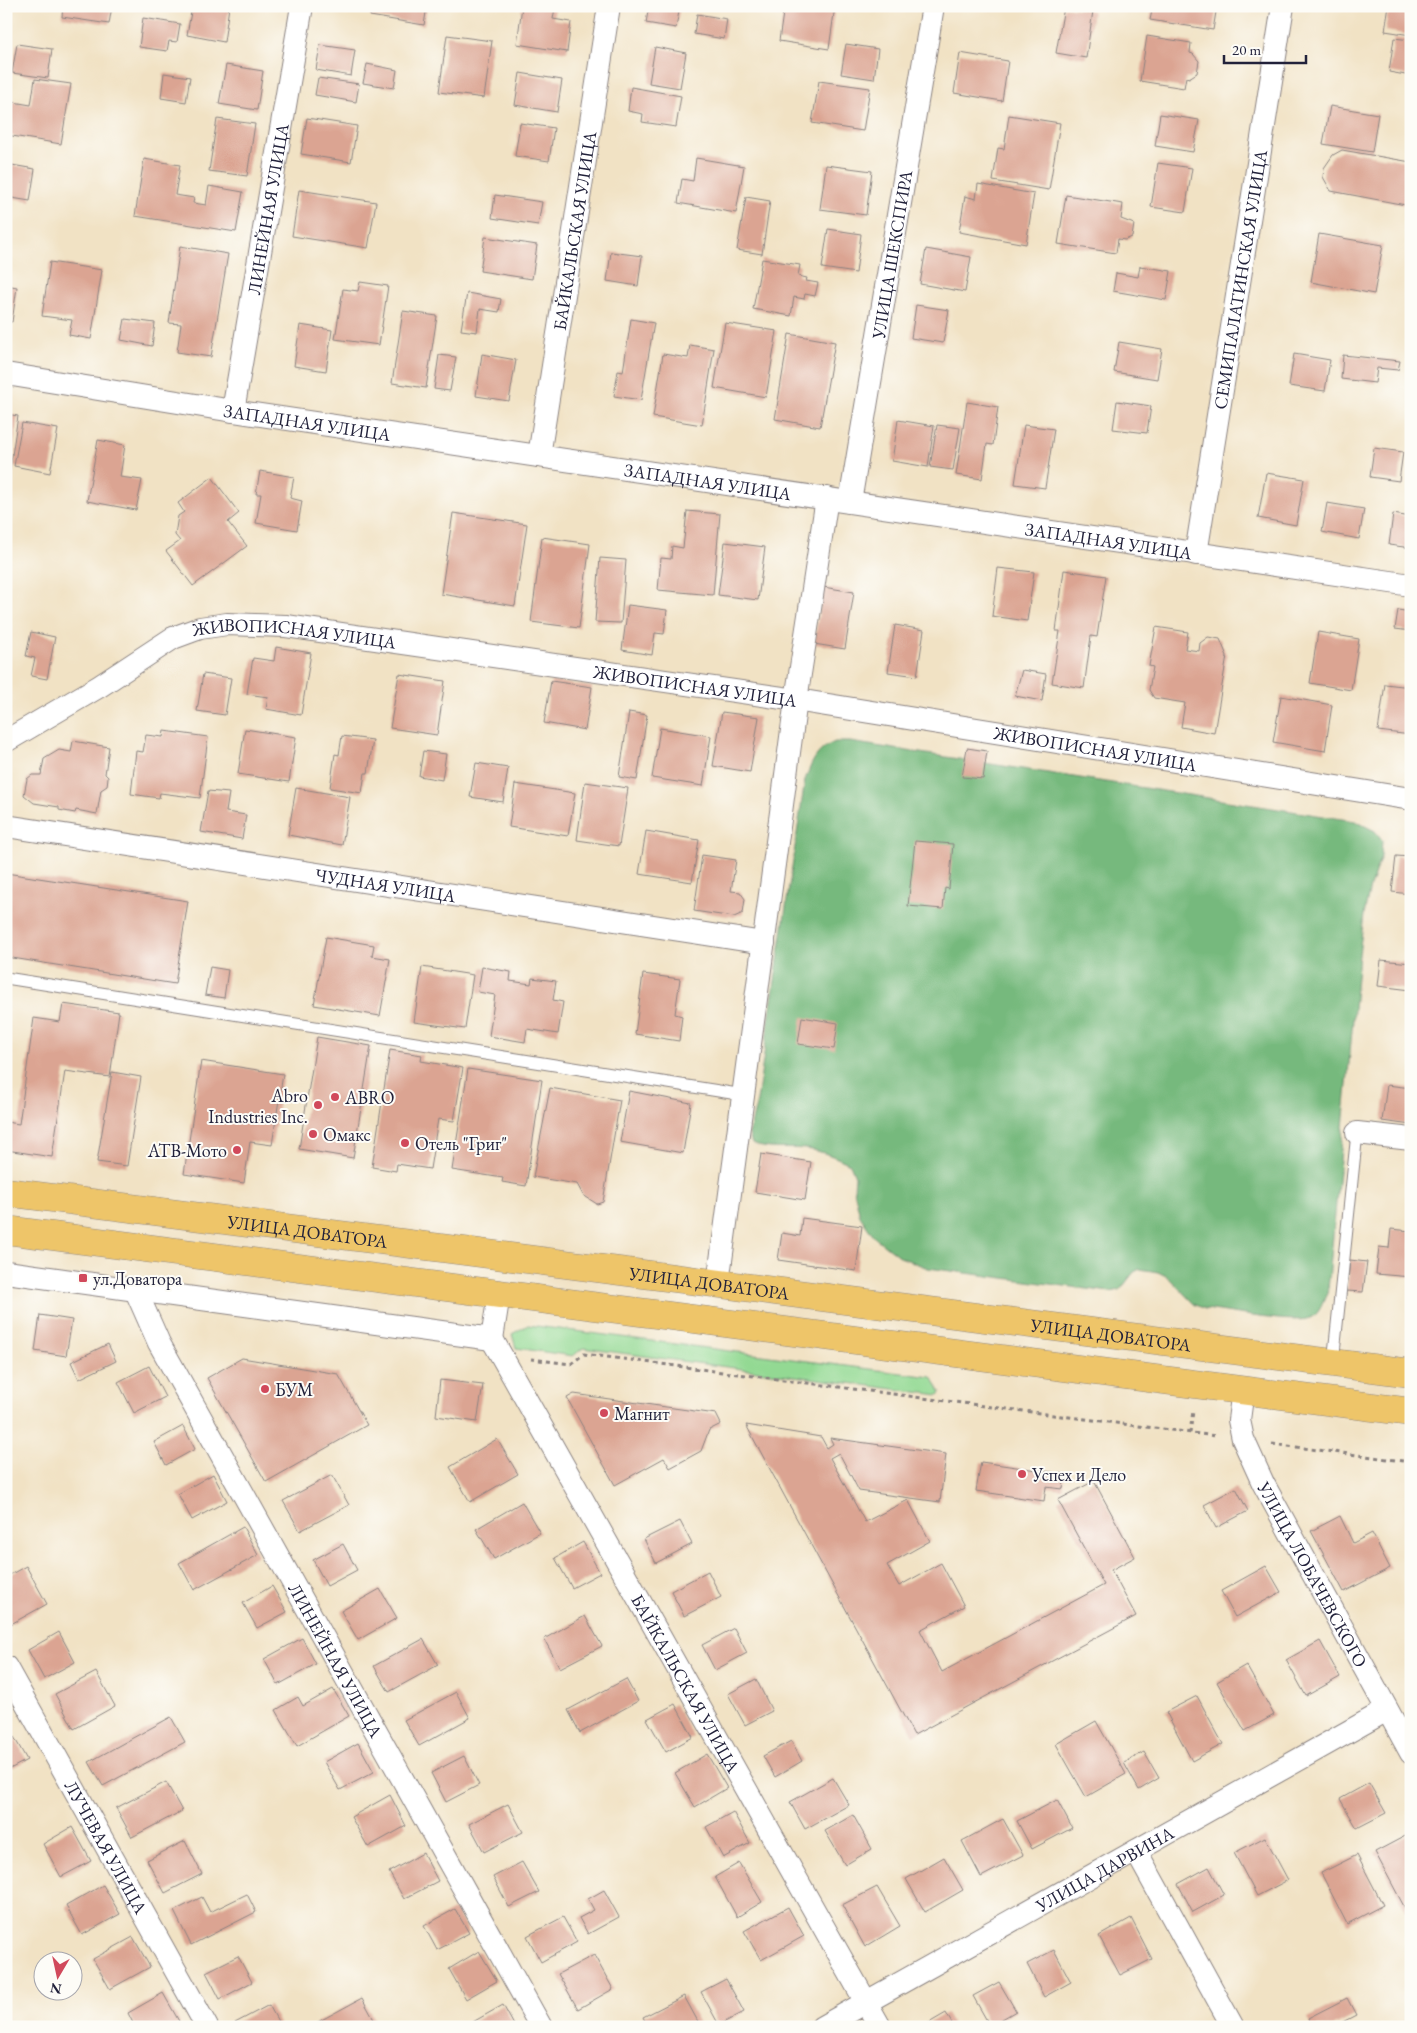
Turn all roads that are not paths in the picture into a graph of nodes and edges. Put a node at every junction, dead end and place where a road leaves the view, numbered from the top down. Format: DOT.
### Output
graph roads {
  1 [pos="302,6"];
  2 [pos="609,6"];
  3 [pos="933,6"];
  4 [pos="1282,6"];
  5 [pos="6,374"];
  6 [pos="233,411"];
  7 [pos="539,456"];
  8 [pos="826,498"];
  9 [pos="850,502"];
  10 [pos="1196,554"];
  11 [pos="1411,586"];
  12 [pos="796,700"];
  13 [pos="6,741"];
  14 [pos="1411,799"];
  15 [pos="6,826"];
  16 [pos="764,943"];
  17 [pos="6,978"];
  18 [pos="744,1095"];
  19 [pos="1356,1133"];
  20 [pos="1411,1139"];
  21 [pos="6,1192"];
  22 [pos="6,1230"];
  23 [pos="6,1272"];
  24 [pos="718,1283"];
  25 [pos="136,1291"];
  26 [pos="499,1294"];
  27 [pos="497,1347"];
  28 [pos="1333,1363"];
  29 [pos="1411,1373"];
  30 [pos="1243,1390"];
  31 [pos="1411,1412"];
  32 [pos="6,1668"];
  33 [pos="1387,1710"];
  34 [pos="1411,1753"];
  35 [pos="1136,1851"];
  36 [pos="866,2002"];
  37 [pos="207,2027"];
  38 [pos="541,2027"];
  39 [pos="822,2027"];
  40 [pos="880,2027"];
  41 [pos="1233,2027"];
  1 -- 6 [label="street, ЛИНЕЙНАЯ УЛИЦА"];
  2 -- 7 [label="street, БАЙКАЛЬСКАЯ УЛИЦА"];
  3 -- 9 [label="street, УЛИЦА ШЕКСПИРА"];
  4 -- 10 [label="street, СЕМИПАЛАТИНСКАЯ УЛИЦА"];
  5 -- 6 [label="street, ЗАПАДНАЯ УЛИЦА"];
  6 -- 7 [label="street, ЗАПАДНАЯ УЛИЦА"];
  7 -- 8 [label="street, ЗАПАДНАЯ УЛИЦА"];
  8 -- 9 [label="street, ЗАПАДНАЯ УЛИЦА"];
  8 -- 12 [label="street"];
  9 -- 10 [label="street, ЗАПАДНАЯ УЛИЦА"];
  10 -- 11 [label="street, ЗАПАДНАЯ УЛИЦА"];
  12 -- 13 [label="street, ЖИВОПИСНАЯ УЛИЦА"];
  12 -- 14 [label="street, ЖИВОПИСНАЯ УЛИЦА"];
  12 -- 16 [label="street"];
  15 -- 16 [label="street, ЧУДНАЯ УЛИЦА"];
  16 -- 18 [label="street"];
  17 -- 18 [label="lane"];
  18 -- 24 [label="street"];
  19 -- 20 [label="street"];
  19 -- 28 [label="lane"];
  21 -- 24 [label="main road, УЛИЦА ДОВАТОРА"];
  22 -- 26 [label="main road"];
  23 -- 25 [label="street"];
  24 -- 28 [label="main road, УЛИЦА ДОВАТОРА"];
  25 -- 27 [label="street"];
  25 -- 38 [label="street, ЛИНЕЙНАЯ УЛИЦА"];
  26 -- 27 [label="street"];
  26 -- 30 [label="main road"];
  27 -- 36 [label="street, БАЙКАЛЬСКАЯ УЛИЦА"];
  28 -- 29 [label="main road, УЛИЦА ДОВАТОРА"];
  30 -- 31 [label="main road"];
  30 -- 33 [label="street, УЛИЦА ЛОБАЧЕВСКОГО"];
  32 -- 37 [label="street, ЛУЧЕВАЯ УЛИЦА"];
  33 -- 34 [label="street, УЛИЦА ЛОБАЧЕВСКОГО"];
  33 -- 35 [label="street, УЛИЦА ДАРВИНА"];
  35 -- 36 [label="street, УЛИЦА ДАРВИНА"];
  35 -- 41 [label="street"];
  36 -- 39 [label="street, УЛИЦА ДАРВИНА"];
  36 -- 40 [label="street, БАЙКАЛЬСКАЯ УЛИЦА"];
}
